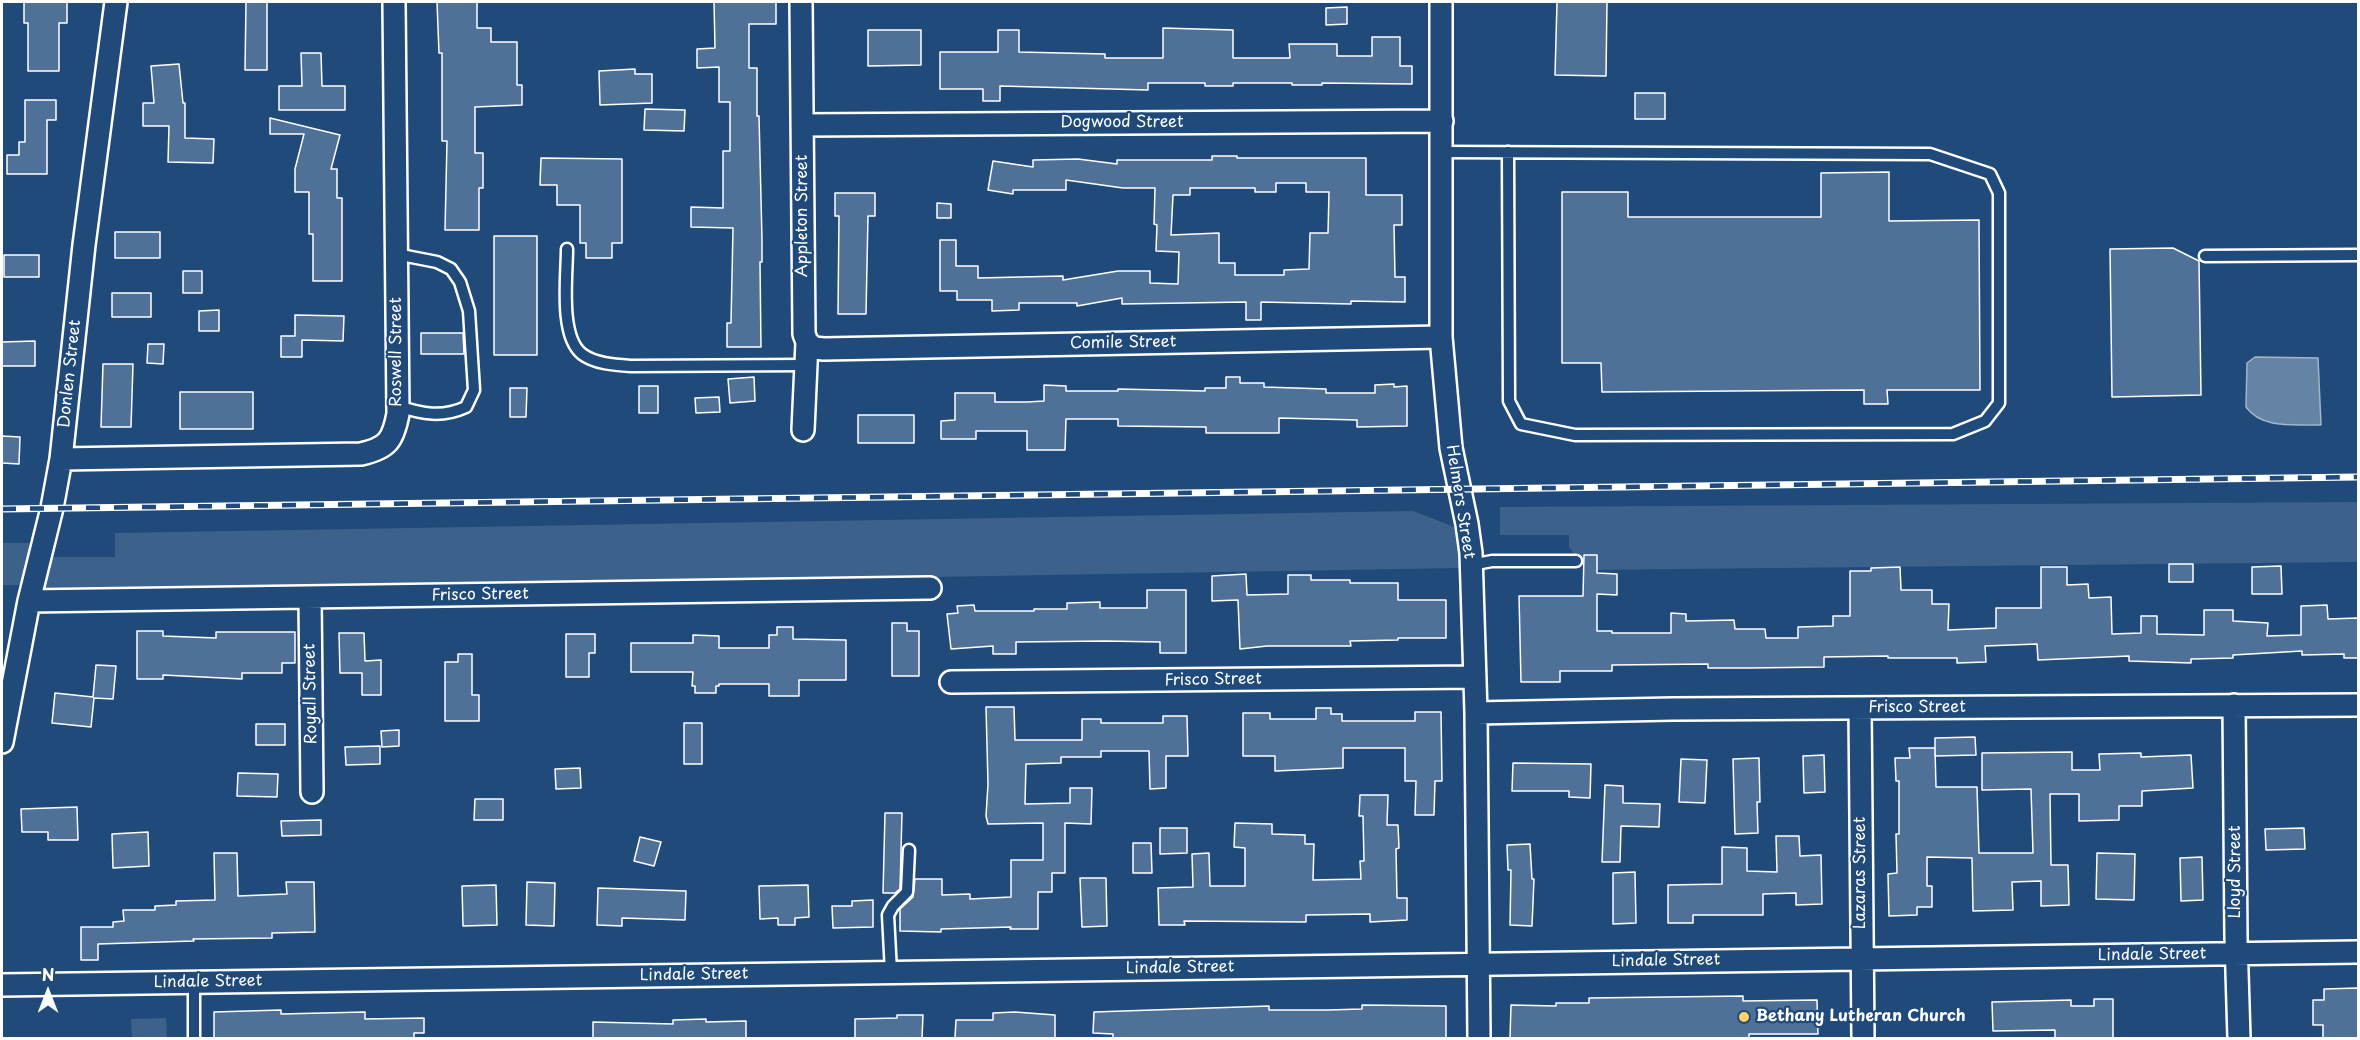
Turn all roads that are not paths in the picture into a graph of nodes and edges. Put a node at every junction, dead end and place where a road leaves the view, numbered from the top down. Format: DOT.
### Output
graph roads {
  1 [pos="116,2"];
  2 [pos="394,2"];
  3 [pos="801,2"];
  4 [pos="1441,2"];
  5 [pos="1442,121"];
  6 [pos="802,125"];
  7 [pos="1441,152"];
  8 [pos="1508,152"];
  9 [pos="567,249"];
  10 [pos="396,254"];
  11 [pos="2358,255"];
  12 [pos="2205,256"];
  13 [pos="1441,337"];
  14 [pos="807,342"];
  15 [pos="806,365"];
  16 [pos="398,406"];
  17 [pos="803,430"];
  18 [pos="61,459"];
  19 [pos="1576,561"];
  20 [pos="1471,565"];
  21 [pos="930,588"];
  22 [pos="310,597"];
  23 [pos="29,601"];
  24 [pos="1475,677"];
  25 [pos="951,682"];
  26 [pos="2234,705"];
  27 [pos="2358,705"];
  28 [pos="1860,708"];
  29 [pos="1476,713"];
  30 [pos="2,742"];
  31 [pos="312,792"];
  32 [pos="909,850"];
  33 [pos="2358,952"];
  34 [pos="2236,954"];
  35 [pos="1862,958"];
  36 [pos="1477,964"];
  37 [pos="891,972"];
  38 [pos="194,982"];
  39 [pos="2,985"];
  40 [pos="194,1038"];
  41 [pos="1479,1038"];
  42 [pos="1863,1038"];
  43 [pos="2239,1038"];
  1 -- 18 [label="street, Donlen Street"];
  2 -- 10 [label="street, Roswell Street"];
  3 -- 6 [label="street, Appleton Street"];
  4 -- 5 [label="street, Helmers Street"];
  5 -- 6 [label="street, Dogwood Street"];
  5 -- 7 [label="street, Helmers Street"];
  6 -- 14 [label="street, Appleton Street"];
  7 -- 8 [label="lane"];
  7 -- 13 [label="street, Helmers Street"];
  8 -- 8 [label="lane"];
  9 -- 15 [label="lane"];
  10 -- 16 [label="street, Roswell Street"];
  10 -- 16 [label="lane"];
  11 -- 12 [label="lane"];
  13 -- 14 [label="street, Comile Street"];
  13 -- 20 [label="street, Helmers Street"];
  14 -- 15 [label="street, Appleton Street"];
  15 -- 17 [label="street, Appleton Street"];
  16 -- 18 [label="street, Roswell Street"];
  18 -- 23 [label="street, Donlen Street"];
  19 -- 20 [label="lane"];
  20 -- 24 [label="street, Helmers Street"];
  21 -- 22 [label="street, Frisco Street"];
  22 -- 23 [label="street, Frisco Street"];
  22 -- 31 [label="street, Royall Street"];
  23 -- 30 [label="street, Donlen Street"];
  24 -- 25 [label="street, Frisco Street"];
  24 -- 29 [label="street, Helmers Street"];
  26 -- 27 [label="street, Frisco Street"];
  26 -- 28 [label="street, Frisco Street"];
  26 -- 34 [label="street, Lloyd Street"];
  28 -- 29 [label="street, Frisco Street"];
  28 -- 35 [label="street, Lazaras Street"];
  29 -- 36 [label="street, Helmers Street"];
  32 -- 37 [label="lane"];
  33 -- 34 [label="street, Lindale Street"];
  34 -- 35 [label="street, Lindale Street"];
  34 -- 43 [label="street, Lloyd Street"];
  35 -- 36 [label="street, Lindale Street"];
  35 -- 42 [label="street, Lazaras Street"];
  36 -- 37 [label="street, Lindale Street"];
  36 -- 41 [label="street, Helmers Street"];
  37 -- 38 [label="street, Lindale Street"];
  38 -- 39 [label="street, Lindale Street"];
  38 -- 40 [label="lane"];
}
